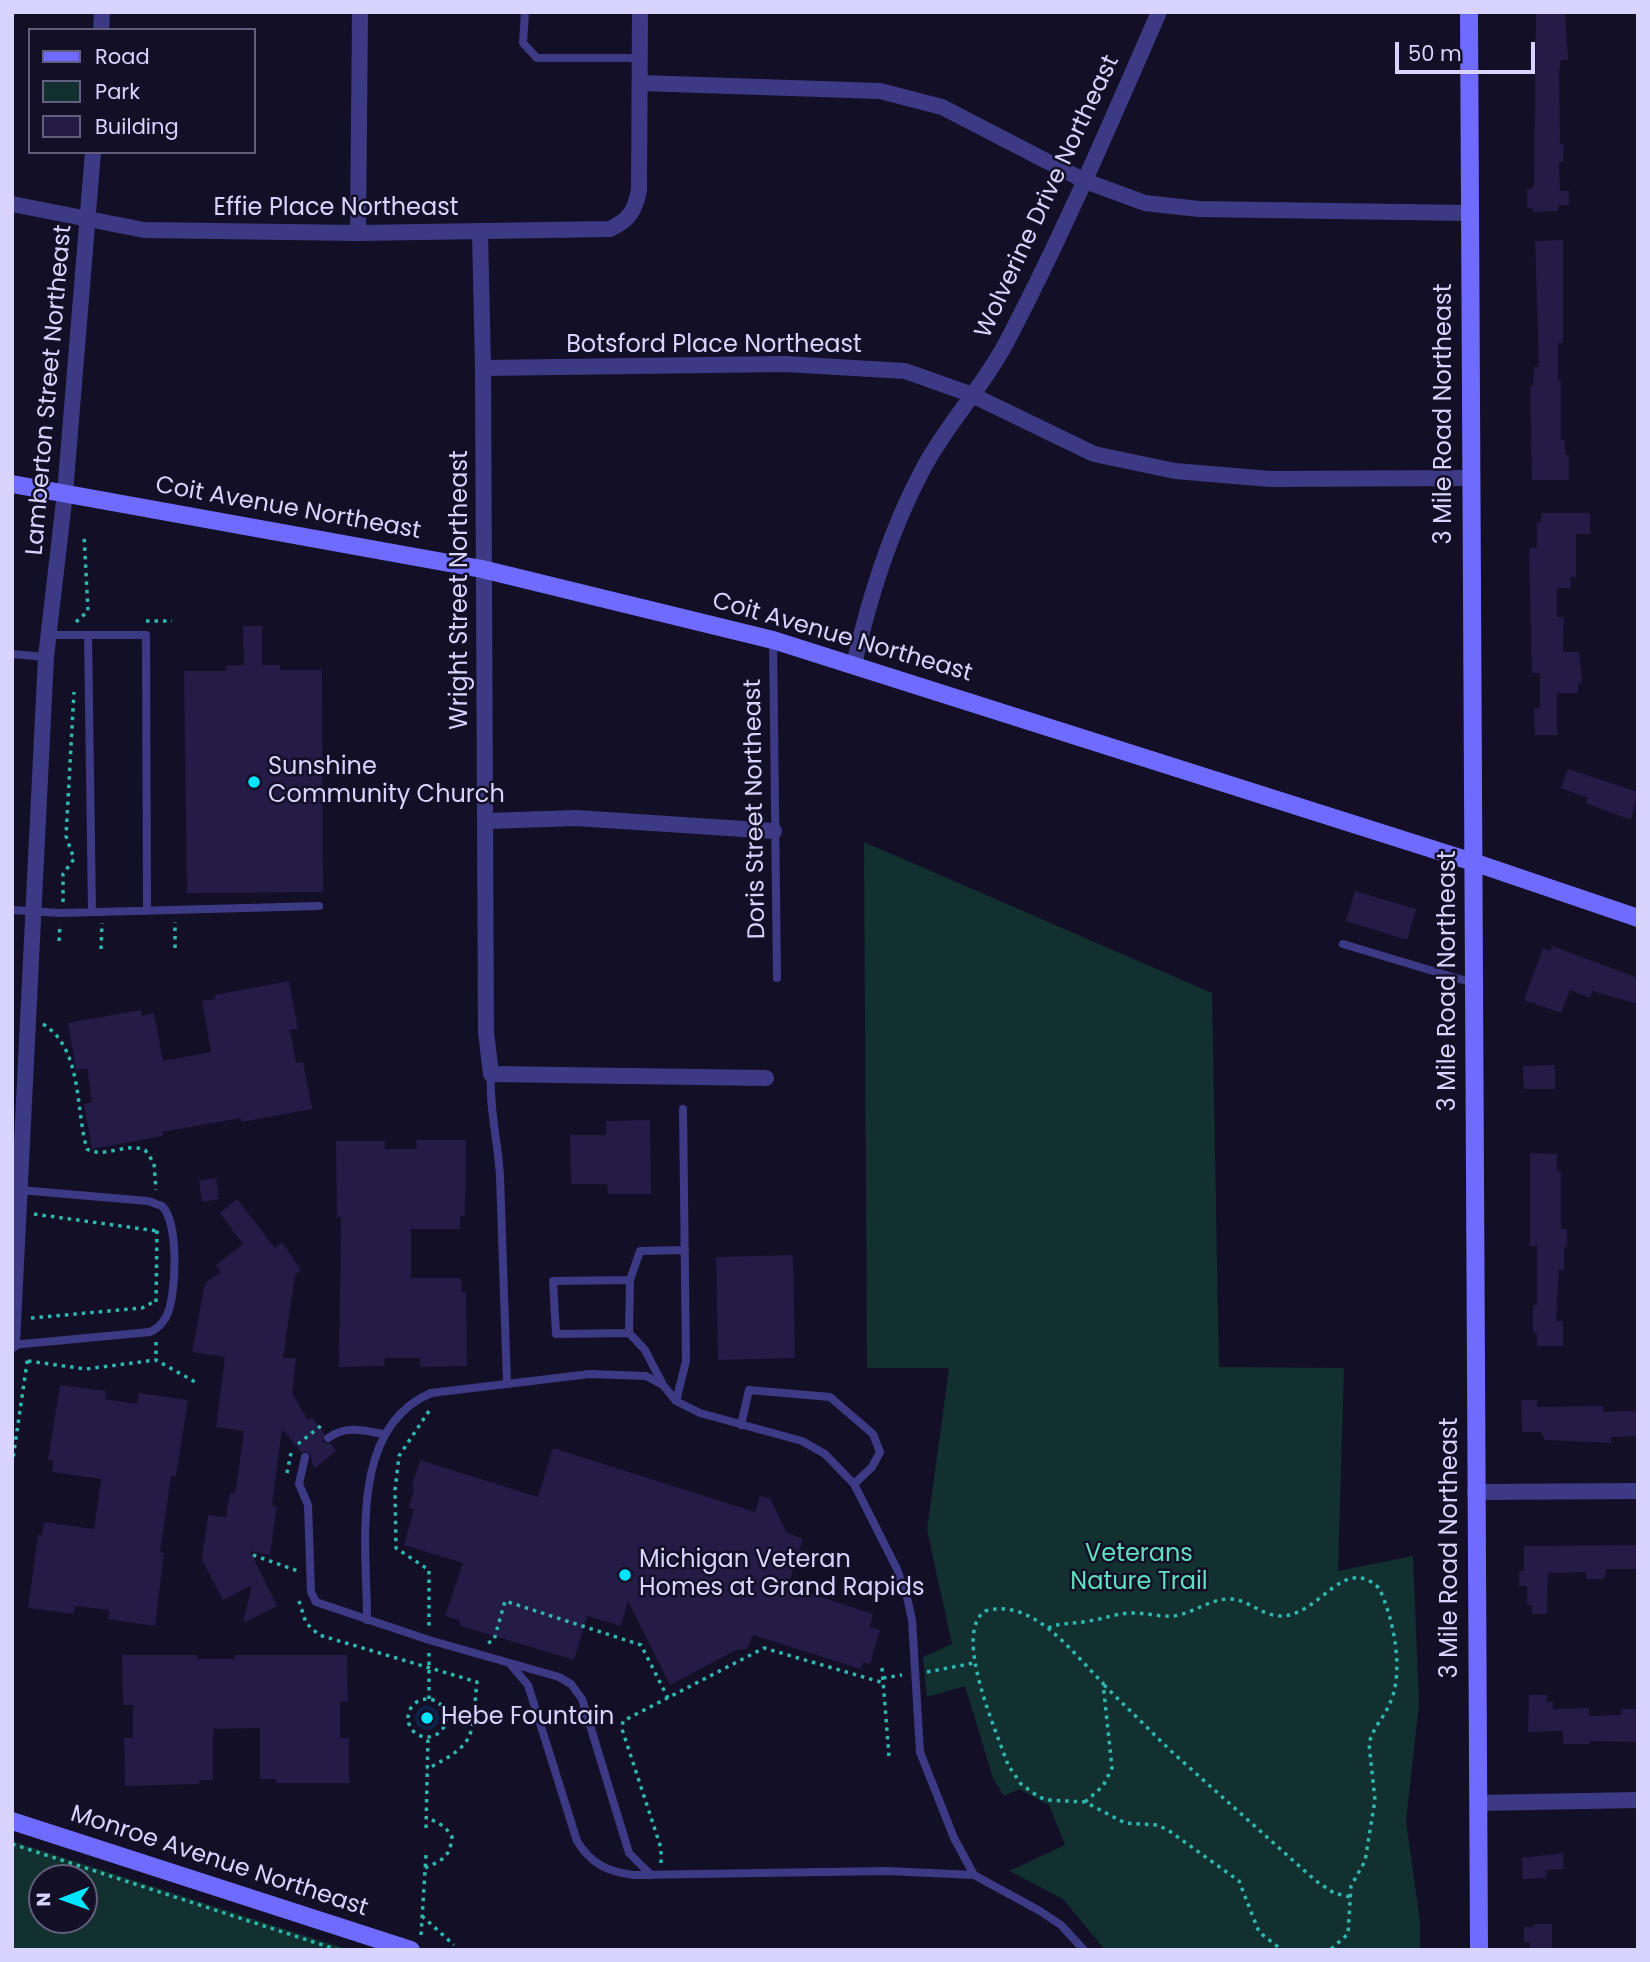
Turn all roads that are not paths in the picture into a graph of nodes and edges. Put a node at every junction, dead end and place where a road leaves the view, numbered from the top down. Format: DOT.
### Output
graph roads {
  1 [pos="360,12"];
  2 [pos="524,12"];
  3 [pos="640,12"];
  4 [pos="1159,12"];
  5 [pos="1469,12"];
  6 [pos="640,58"];
  7 [pos="641,83"];
  8 [pos="93,154"];
  9 [pos="1085,181"];
  10 [pos="12,204"];
  11 [pos="1469,213"];
  12 [pos="89,217"];
  13 [pos="480,232"];
  14 [pos="358,233"];
  15 [pos="483,368"];
  16 [pos="970,394"];
  17 [pos="1470,478"];
  18 [pos="12,484"];
  19 [pos="65,493"];
  20 [pos="482,569"];
  21 [pos="48,635"];
  22 [pos="88,635"];
  23 [pos="773,640"];
  24 [pos="12,654"];
  25 [pos="46,657"];
  26 [pos="854,664"];
  27 [pos="487,821"];
  28 [pos="774,831"];
  29 [pos="1473,862"];
  30 [pos="319,906"];
  31 [pos="12,910"];
  32 [pos="148,911"];
  33 [pos="34,912"];
  34 [pos="92,912"];
  35 [pos="1638,918"];
  36 [pos="1343,944"];
  37 [pos="777,978"];
  38 [pos="1473,983"];
  39 [pos="491,1074"];
  40 [pos="766,1079"];
  41 [pos="683,1109"];
  42 [pos="16,1190"];
  43 [pos="685,1250"];
  44 [pos="630,1280"];
  45 [pos="629,1334"];
  46 [pos="12,1345"];
  47 [pos="507,1382"];
  48 [pos="663,1385"];
  49 [pos="676,1401"];
  50 [pos="741,1425"];
  51 [pos="383,1434"];
  52 [pos="328,1438"];
  53 [pos="305,1457"];
  54 [pos="854,1484"];
  55 [pos="1638,1491"];
  56 [pos="1475,1492"];
  57 [pos="367,1620"];
  58 [pos="509,1663"];
  59 [pos="1638,1800"];
  60 [pos="1478,1803"];
  61 [pos="12,1821"];
  62 [pos="651,1875"];
  63 [pos="974,1875"];
  64 [pos="416,1942"];
  65 [pos="1084,1950"];
  66 [pos="1479,1950"];
  1 -- 14 [label="street"];
  2 -- 6 [label="lane"];
  3 -- 6 [label="street"];
  4 -- 9 [label="street, Wolverine Drive Northeast"];
  5 -- 11 [label="main road, 3 Mile Road Northeast"];
  6 -- 7 [label="street"];
  7 -- 9 [label="street"];
  7 -- 13 [label="street, Effie Place Northeast"];
  8 -- 12 [label="street, Lamberton Street Northeast"];
  9 -- 11 [label="street"];
  9 -- 16 [label="street, Wolverine Drive Northeast"];
  10 -- 12 [label="street, Effie Place Northeast"];
  11 -- 17 [label="main road, 3 Mile Road Northeast"];
  12 -- 14 [label="street, Effie Place Northeast"];
  12 -- 19 [label="street, Lamberton Street Northeast"];
  13 -- 14 [label="street, Effie Place Northeast"];
  13 -- 15 [label="street, Wright Street Northeast"];
  15 -- 16 [label="street, Botsford Place Northeast"];
  15 -- 20 [label="street, Wright Street Northeast"];
  16 -- 17 [label="street, Botsford Place Northeast"];
  16 -- 26 [label="street, Wolverine Drive Northeast"];
  17 -- 29 [label="main road, 3 Mile Road Northeast"];
  18 -- 19 [label="main road, Coit Avenue Northeast"];
  19 -- 20 [label="main road, Coit Avenue Northeast"];
  19 -- 21 [label="street, Lamberton Street Northeast"];
  20 -- 23 [label="main road, Coit Avenue Northeast"];
  20 -- 27 [label="street, Wright Street Northeast"];
  21 -- 22 [label="lane"];
  21 -- 25 [label="street, Lamberton Street Northeast"];
  22 -- 32 [label="lane"];
  22 -- 34 [label="lane"];
  23 -- 26 [label="main road, Coit Avenue Northeast"];
  23 -- 28 [label="lane, Doris Street Northeast"];
  24 -- 25 [label="lane"];
  25 -- 33 [label="street, Lamberton Street Northeast"];
  26 -- 29 [label="main road, Coit Avenue Northeast"];
  27 -- 28 [label="street"];
  27 -- 39 [label="street, Wright Street Northeast"];
  28 -- 37 [label="lane, Doris Street Northeast"];
  29 -- 35 [label="main road, Coit Avenue Northeast"];
  29 -- 38 [label="main road, 3 Mile Road Northeast"];
  30 -- 32 [label="lane"];
  31 -- 33 [label="lane"];
  32 -- 34 [label="lane"];
  33 -- 34 [label="lane"];
  33 -- 42 [label="street, Lamberton Street Northeast"];
  36 -- 38 [label="lane"];
  38 -- 56 [label="main road, 3 Mile Road Northeast"];
  39 -- 40 [label="street"];
  39 -- 47 [label="lane"];
  41 -- 43 [label="lane"];
  42 -- 46 [label="street, Lamberton Street Northeast"];
  42 -- 46 [label="lane"];
  43 -- 44 [label="lane"];
  43 -- 49 [label="lane"];
  44 -- 45 [label="lane"];
  44 -- 45 [label="lane"];
  45 -- 48 [label="lane"];
  47 -- 48 [label="lane"];
  47 -- 51 [label="lane"];
  48 -- 49 [label="lane"];
  49 -- 50 [label="lane"];
  50 -- 54 [label="lane"];
  50 -- 54 [label="lane"];
  51 -- 52 [label="lane"];
  51 -- 57 [label="lane"];
  53 -- 57 [label="lane"];
  54 -- 63 [label="lane"];
  55 -- 56 [label="street"];
  56 -- 60 [label="main road, 3 Mile Road Northeast"];
  57 -- 58 [label="lane"];
  58 -- 62 [label="lane"];
  58 -- 62 [label="lane"];
  59 -- 60 [label="street"];
  60 -- 66 [label="main road, 3 Mile Road Northeast"];
  61 -- 64 [label="main road, Monroe Avenue Northeast"];
  62 -- 63 [label="lane"];
  63 -- 65 [label="lane"];
}
